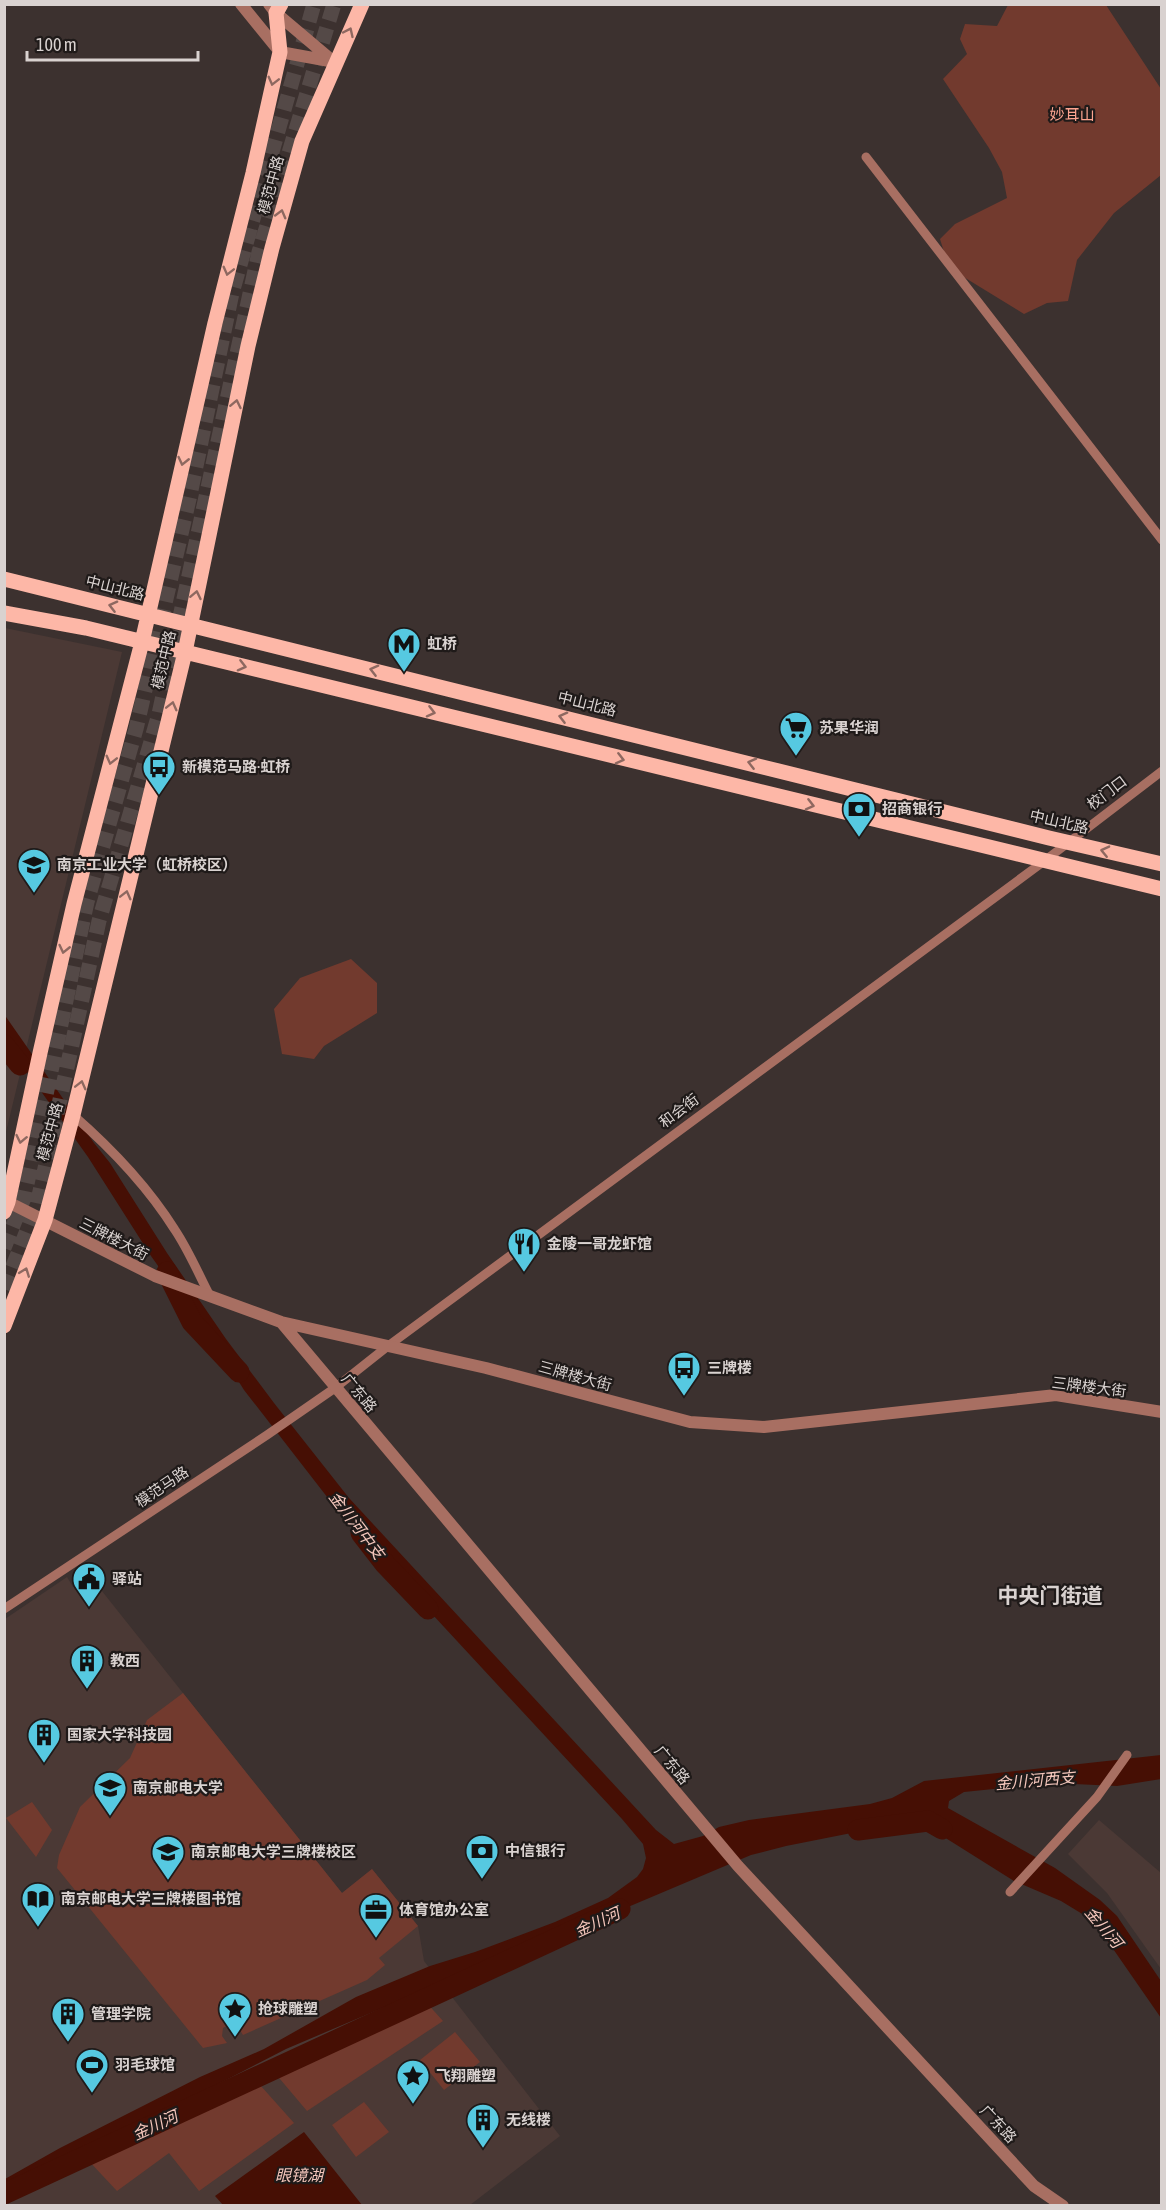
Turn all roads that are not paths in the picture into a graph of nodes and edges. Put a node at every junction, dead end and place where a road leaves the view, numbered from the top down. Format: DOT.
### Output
graph roads {
  1 [pos="241,4"];
  2 [pos="362,4"];
  3 [pos="275,7"];
  4 [pos="280,52"];
  5 [pos="335,62"];
  6 [pos="866,157"];
  7 [pos="1161,540"];
  8 [pos="4,579"];
  9 [pos="4,613"];
  10 [pos="148,614"];
  11 [pos="190,625"];
  12 [pos="142,642"];
  13 [pos="185,652"];
  14 [pos="1161,771"];
  15 [pos="1067,842"];
  16 [pos="1043,862"];
  17 [pos="1161,864"];
  18 [pos="1161,890"];
  19 [pos="74,1115"];
  20 [pos="6,1204"];
  21 [pos="45,1220"];
  22 [pos="210,1296"];
  23 [pos="281,1322"];
  24 [pos="4,1326"];
  25 [pos="388,1346"];
  26 [pos="335,1388"];
  27 [pos="1161,1412"];
  28 [pos="4,1609"];
  29 [pos="1127,1755"];
  30 [pos="1010,1892"];
  31 [pos="1063,2205"];
  1 -- 4 [label="street"];
  5 -- 2 [label="main road, 模范中路, one-way"];
  3 -- 4 [label="main road, 模范中路"];
  3 -- 5 [label="street"];
  4 -- 5 [label="street"];
  4 -- 10 [label="main road, 模范中路, one-way"];
  11 -- 5 [label="main road, 模范中路, one-way"];
  6 -- 7 [label="street"];
  10 -- 8 [label="main road, 中山北路, one-way"];
  9 -- 12 [label="main road"];
  10 -- 11 [label="main road, 中山北路"];
  10 -- 12 [label="main road, 模范中路"];
  11 -- 13 [label="main road, 模范中路"];
  15 -- 11 [label="main road, 中山北路, one-way"];
  12 -- 13 [label="main road"];
  12 -- 20 [label="main road, 模范中路, one-way"];
  13 -- 16 [label="main road, one-way"];
  19 -- 13 [label="main road, 模范中路, one-way"];
  14 -- 15 [label="street, 校门口"];
  15 -- 16 [label="street, 校门口"];
  17 -- 15 [label="main road, 中山北路, one-way"];
  16 -- 18 [label="main road"];
  16 -- 25 [label="street, 和会街"];
  19 -- 21 [label="main road, 模范中路"];
  19 -- 22 [label="street"];
  20 -- 21 [label="street, 三牌楼大街"];
  21 -- 22 [label="street, 三牌楼大街"];
  24 -- 21 [label="main road, 模范中路, one-way"];
  22 -- 23 [label="street, 三牌楼大街"];
  23 -- 25 [label="street, 三牌楼大街"];
  23 -- 26 [label="street, 广东路"];
  25 -- 26 [label="street, 和会街"];
  25 -- 27 [label="street, 三牌楼大街"];
  26 -- 28 [label="street, 模范马路"];
  26 -- 31 [label="street, 广东路"];
  29 -- 30 [label="street"];
}
